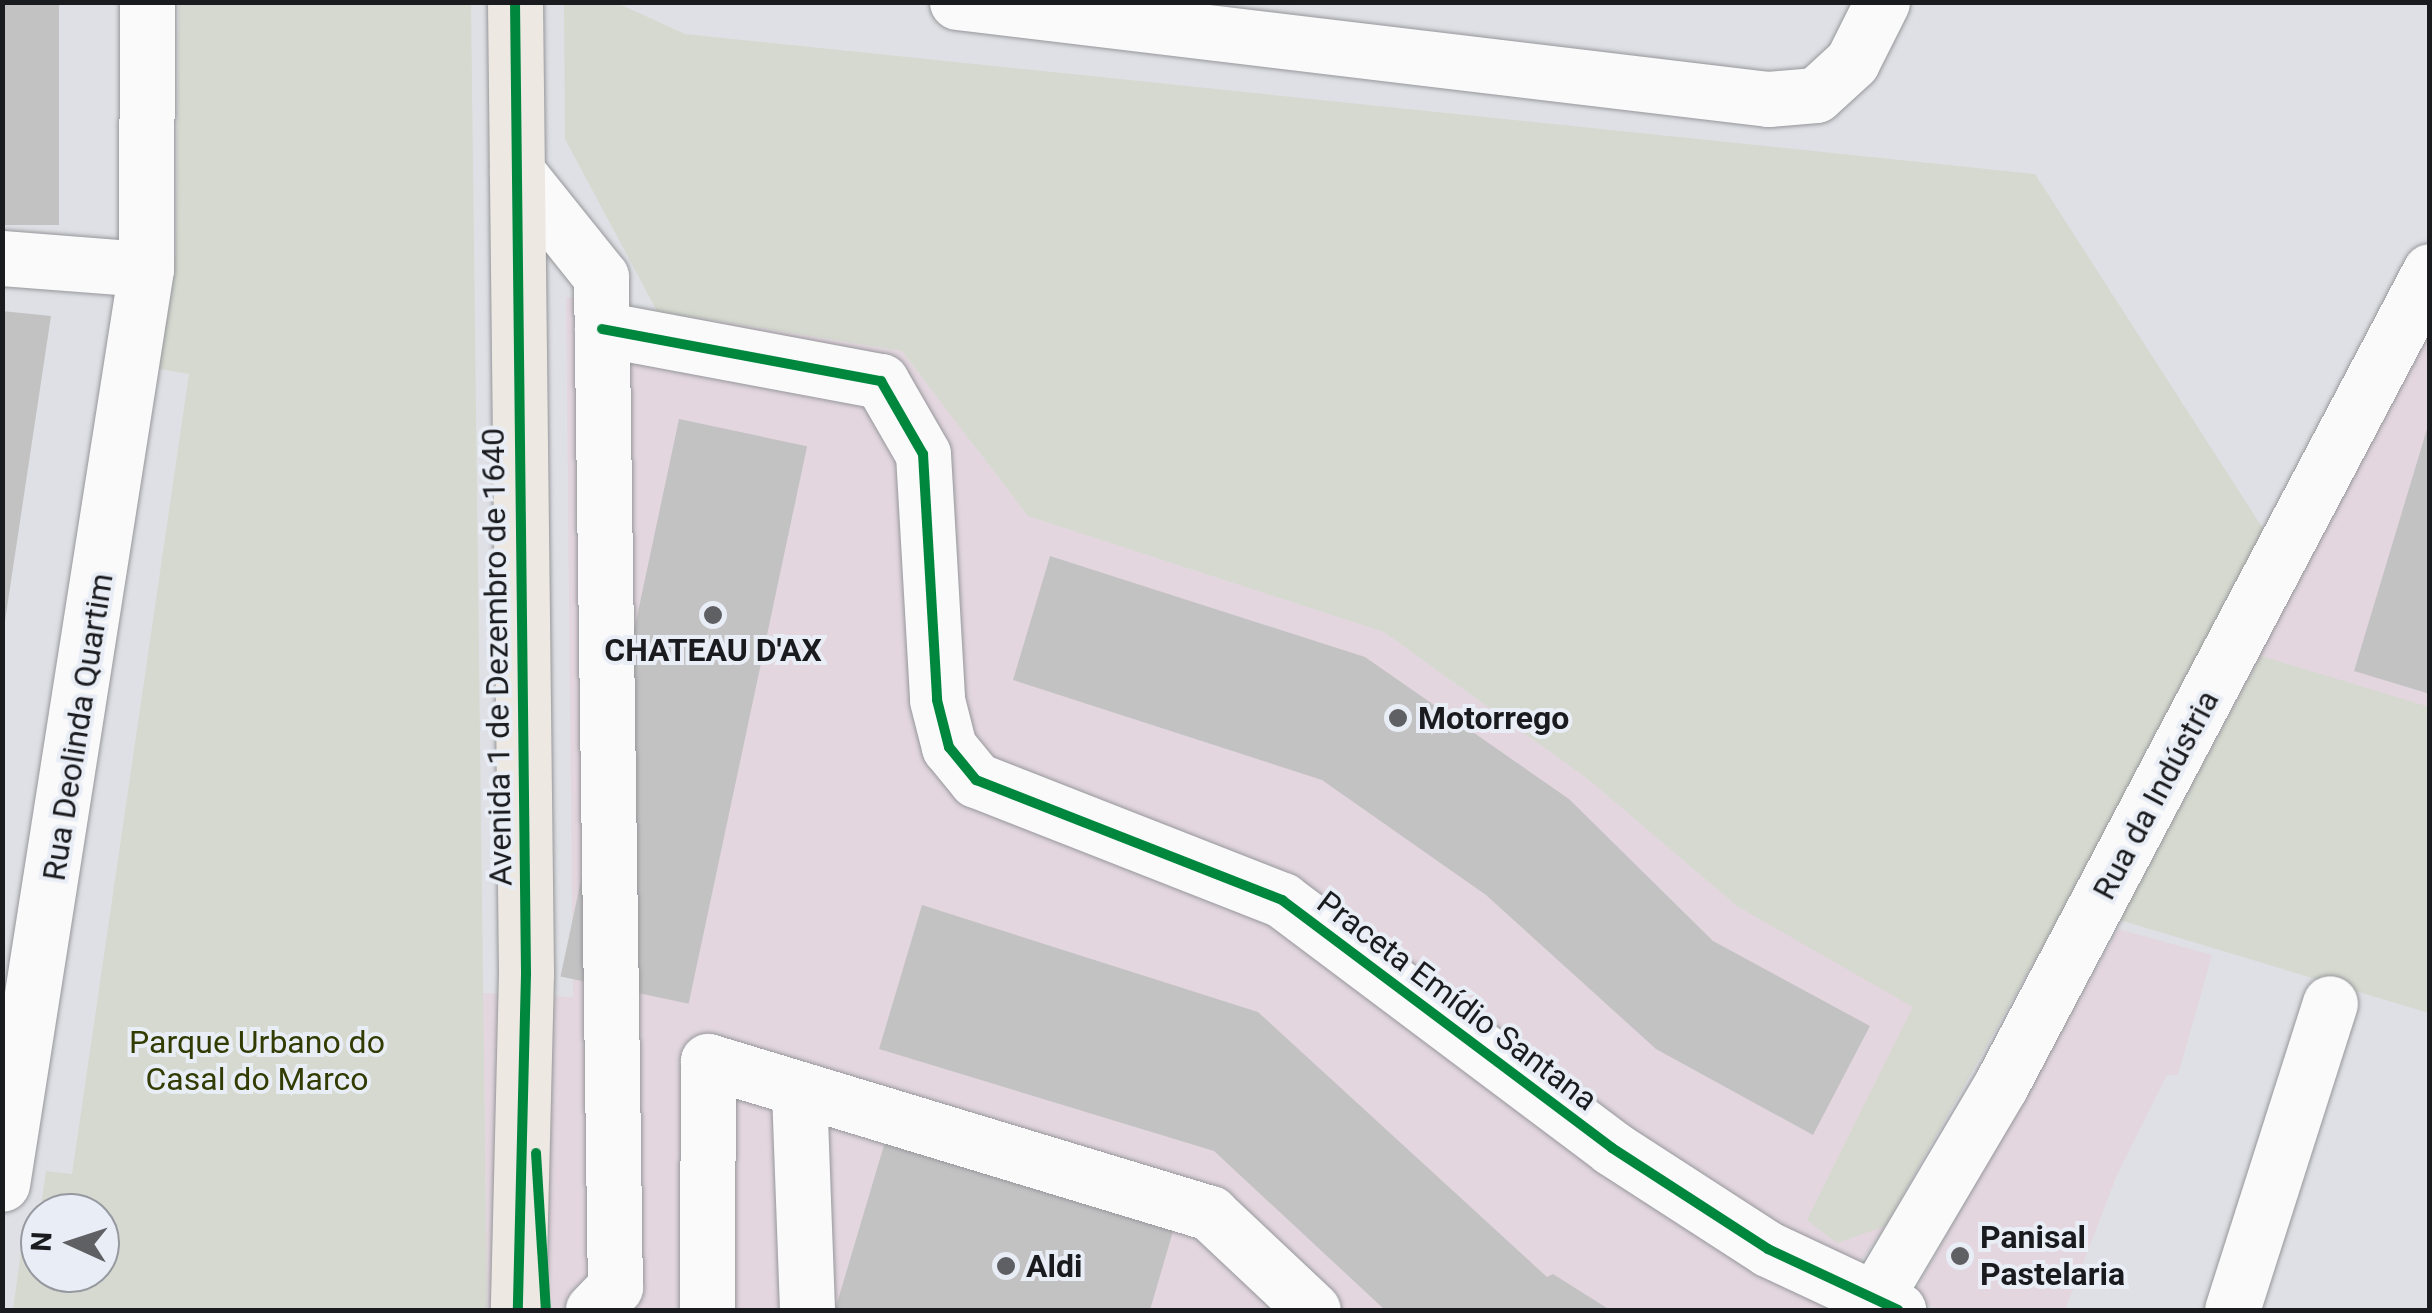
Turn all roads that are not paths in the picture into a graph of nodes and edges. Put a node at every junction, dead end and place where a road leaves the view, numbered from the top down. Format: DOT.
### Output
graph roads {
  1 [pos="148,2"];
  2 [pos="515,2"];
  3 [pos="956,2"];
  4 [pos="1882,2"];
  5 [pos="517,172"];
  6 [pos="2,258"];
  7 [pos="146,268"];
  8 [pos="2430,271"];
  9 [pos="602,329"];
  10 [pos="526,974"];
  11 [pos="2330,1003"];
  12 [pos="799,1090"];
  13 [pos="2,1184"];
  14 [pos="1291,1303"];
  15 [pos="1880,1306"];
  16 [pos="518,1310"];
  17 [pos="546,1310"];
  18 [pos="594,1310"];
  19 [pos="707,1310"];
  20 [pos="806,1310"];
  21 [pos="2232,1310"];
  1 -- 7 [label="street, Rua Deolinda Quartim"];
  2 -- 5 [label="main road, Avenida 1 de Dezembro de 1640"];
  3 -- 4 [label="street"];
  5 -- 9 [label="street"];
  5 -- 10 [label="main road, Avenida 1 de Dezembro de 1640"];
  6 -- 7 [label="street"];
  7 -- 13 [label="street, Rua Deolinda Quartim"];
  8 -- 15 [label="street, Rua da Indústria"];
  9 -- 15 [label="street, Praceta Emídio Santana"];
  9 -- 18 [label="street"];
  10 -- 16 [label="main road, Avenida 1 de Dezembro de 1640"];
  10 -- 17 [label="main road, Avenida 1 de Dezembro de 1640"];
  11 -- 21 [label="street"];
  12 -- 14 [label="street"];
  12 -- 19 [label="street"];
  12 -- 20 [label="street"];
}
